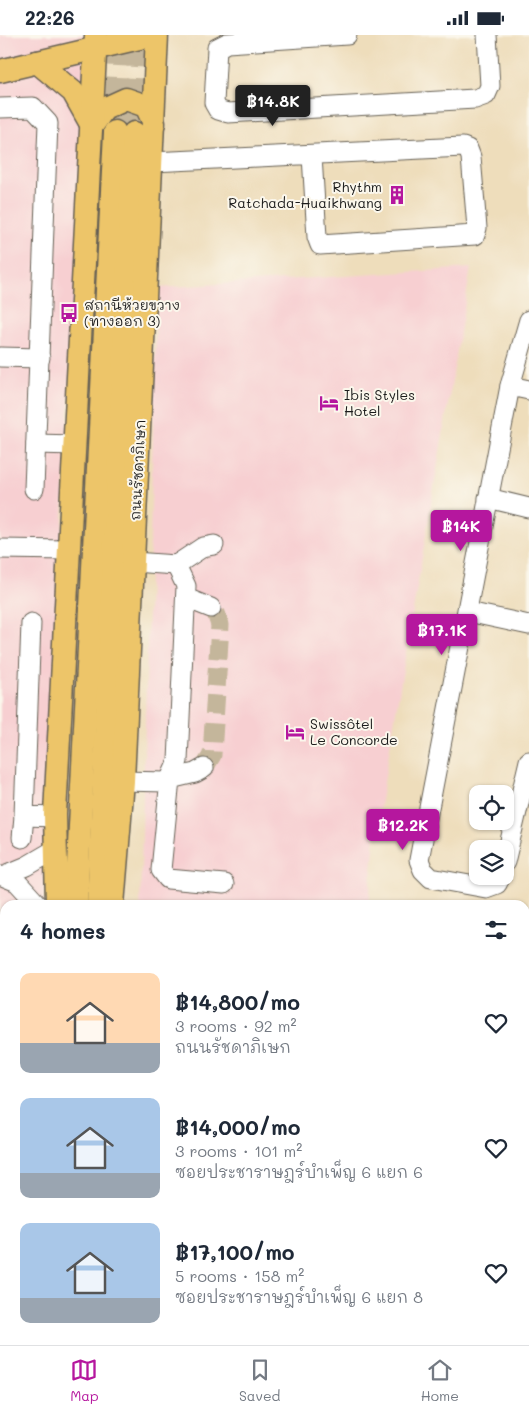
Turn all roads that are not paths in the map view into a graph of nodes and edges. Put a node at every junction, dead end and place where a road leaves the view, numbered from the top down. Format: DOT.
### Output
graph roads {
  1 [pos="152,35"];
  2 [pos="157,35"];
  3 [pos="347,35"];
  4 [pos="487,35"];
  5 [pos="96,41"];
  6 [pos="37,62"];
  7 [pos="0,71"];
  8 [pos="0,108"];
  9 [pos="92,126"];
  10 [pos="135,130"];
  11 [pos="312,156"];
  12 [pos="152,162"];
  13 [pos="529,320"];
  14 [pos="0,357"];
  15 [pos="40,358"];
  16 [pos="510,386"];
  17 [pos="529,390"];
  18 [pos="36,444"];
  19 [pos="75,445"];
  20 [pos="34,489"];
  21 [pos="488,498"];
  22 [pos="529,507"];
  23 [pos="214,545"];
  24 [pos="0,549"];
  25 [pos="69,550"];
  26 [pos="133,562"];
  27 [pos="176,565"];
  28 [pos="186,598"];
  29 [pos="211,608"];
  30 [pos="468,612"];
  31 [pos="31,623"];
  32 [pos="529,625"];
  33 [pos="529,761"];
  34 [pos="204,768"];
  35 [pos="170,779"];
  36 [pos="123,781"];
  37 [pos="24,816"];
  38 [pos="55,817"];
  39 [pos="22,838"];
  40 [pos="510,840"];
  41 [pos="56,849"];
  42 [pos="2,875"];
  43 [pos="224,884"];
  44 [pos="469,885"];
  45 [pos="471,885"];
  46 [pos="494,885"];
  47 [pos="33,900"];
  48 [pos="57,900"];
  49 [pos="76,900"];
  50 [pos="98,900"];
  51 [pos="113,900"];
  1 -- 5 [label="main road"];
  2 -- 10 [label="main road, ถนนรัชดาภิเษก"];
  3 -- 4 [label="street"];
  5 -- 6 [label="main road"];
  5 -- 9 [label="main road"];
  6 -- 7 [label="main road"];
  6 -- 9 [label="main road"];
  8 -- 15 [label="street"];
  9 -- 10 [label="main road"];
  9 -- 19 [label="main road"];
  10 -- 12 [label="main road, ถนนรัชดาภิเษก"];
  10 -- 49 [label="main road, ถนนรัชดาภิเษก"];
  10 -- 50 [label="main road, ถนนรัชดาภิเษก"];
  11 -- 11 [label="street"];
  11 -- 12 [label="street"];
  12 -- 26 [label="main road, ถนนรัชดาภิเษก"];
  13 -- 16 [label="street"];
  14 -- 15 [label="street"];
  15 -- 18 [label="street"];
  16 -- 17 [label="street"];
  16 -- 21 [label="street"];
  18 -- 19 [label="street"];
  18 -- 20 [label="street"];
  19 -- 25 [label="main road"];
  21 -- 22 [label="street"];
  21 -- 30 [label="street"];
  23 -- 27 [label="street"];
  24 -- 25 [label="street"];
  25 -- 38 [label="main road"];
  26 -- 27 [label="street"];
  26 -- 36 [label="main road, ถนนรัชดาภิเษก"];
  27 -- 28 [label="street"];
  28 -- 29 [label="street"];
  28 -- 35 [label="street"];
  30 -- 32 [label="street"];
  30 -- 44 [label="street"];
  31 -- 37 [label="street"];
  33 -- 40 [label="street"];
  34 -- 35 [label="street"];
  35 -- 36 [label="street"];
  35 -- 43 [label="street"];
  36 -- 51 [label="main road, ถนนรัชดาภิเษก"];
  37 -- 38 [label="street"];
  37 -- 39 [label="street"];
  38 -- 41 [label="main road"];
  41 -- 42 [label="street"];
  41 -- 48 [label="main road"];
  42 -- 47 [label="street"];
  45 -- 46 [label="street"];
}
